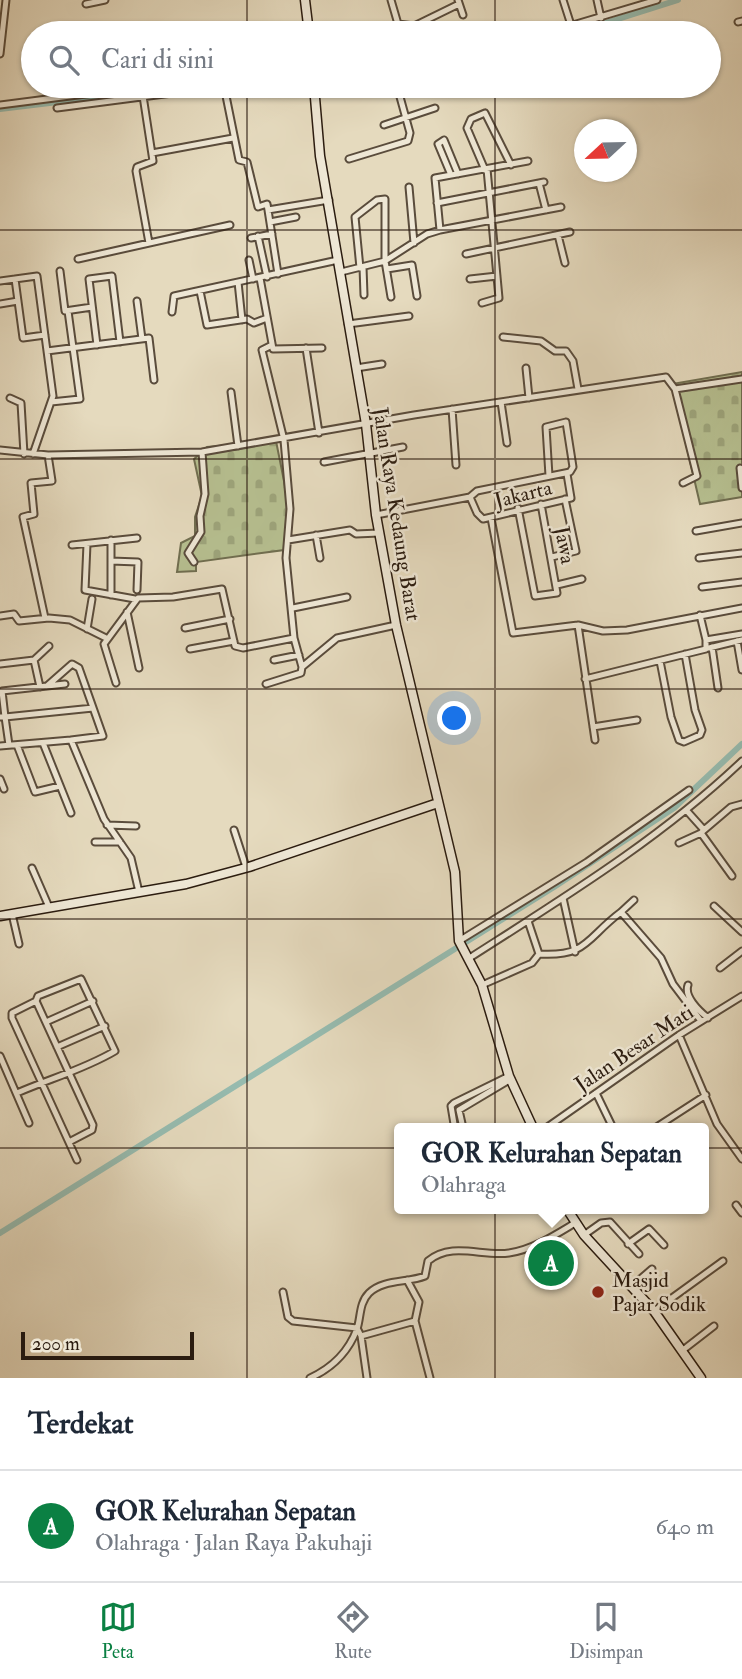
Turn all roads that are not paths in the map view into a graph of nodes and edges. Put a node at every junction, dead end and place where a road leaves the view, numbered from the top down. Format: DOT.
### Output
graph roads {
  1 [pos="6,0"];
  2 [pos="105,0"];
  3 [pos="305,0"];
  4 [pos="391,0"];
  5 [pos="563,0"];
  6 [pos="597,0"];
  7 [pos="630,0"];
  8 [pos="657,0"];
  9 [pos="458,2"];
  10 [pos="646,2"];
  11 [pos="86,4"];
  12 [pos="633,8"];
  13 [pos="463,15"];
  14 [pos="2,16"];
  15 [pos="601,18"];
  16 [pos="308,21"];
  17 [pos="397,21"];
  18 [pos="423,21"];
  19 [pos="570,21"];
  20 [pos="588,21"];
  21 [pos="0,54"];
  22 [pos="55,98"];
  23 [pos="129,98"];
  24 [pos="143,98"];
  25 [pos="227,98"];
  26 [pos="315,98"];
  27 [pos="401,98"];
  28 [pos="0,105"];
  29 [pos="57,108"];
  30 [pos="435,108"];
  31 [pos="407,118"];
  32 [pos="384,125"];
  33 [pos="233,138"];
  34 [pos="152,153"];
  35 [pos="349,159"];
  36 [pos="528,161"];
  37 [pos="511,165"];
  38 [pos="486,169"];
  39 [pos="458,174"];
  40 [pos="451,175"];
  41 [pos="409,187"];
  42 [pos="490,195"];
  43 [pos="329,200"];
  44 [pos="437,203"];
  45 [pos="561,207"];
  46 [pos="268,210"];
  47 [pos="546,210"];
  48 [pos="296,217"];
  49 [pos="270,222"];
  50 [pos="492,222"];
  51 [pos="230,225"];
  52 [pos="440,230"];
  53 [pos="570,232"];
  54 [pos="272,234"];
  55 [pos="558,235"];
  56 [pos="258,236"];
  57 [pos="251,238"];
  58 [pos="149,243"];
  59 [pos="414,243"];
  60 [pos="494,248"];
  61 [pos="466,254"];
  62 [pos="78,260"];
  63 [pos="249,260"];
  64 [pos="338,260"];
  65 [pos="385,261"];
  66 [pos="565,262"];
  67 [pos="361,268"];
  68 [pos="387,269"];
  69 [pos="60,271"];
  70 [pos="341,272"];
  71 [pos="278,274"];
  72 [pos="496,275"];
  73 [pos="260,278"];
  74 [pos="15,279"];
  75 [pos="470,279"];
  76 [pos="0,281"];
  77 [pos="238,282"];
  78 [pos="200,291"];
  79 [pos="364,295"];
  80 [pos="417,296"];
  81 [pos="391,297"];
  82 [pos="18,301"];
  83 [pos="137,301"];
  84 [pos="482,303"];
  85 [pos="0,304"];
  86 [pos="92,307"];
  87 [pos="68,311"];
  88 [pos="172,312"];
  89 [pos="409,316"];
  90 [pos="267,318"];
  91 [pos="242,320"];
  92 [pos="348,324"];
  93 [pos="45,335"];
  94 [pos="503,337"];
  95 [pos="142,339"];
  96 [pos="120,342"];
  97 [pos="97,345"];
  98 [pos="272,345"];
  99 [pos="74,348"];
  100 [pos="306,348"];
  101 [pos="322,348"];
  102 [pos="47,351"];
  103 [pos="382,364"];
  104 [pos="356,368"];
  105 [pos="526,368"];
  106 [pos="742,379"];
  107 [pos="154,380"];
  108 [pos="675,389"];
  109 [pos="578,390"];
  110 [pos="231,392"];
  111 [pos="10,398"];
  112 [pos="529,398"];
  113 [pos="51,402"];
  114 [pos="500,402"];
  115 [pos="452,409"];
  116 [pos="366,424"];
  117 [pos="319,433"];
  118 [pos="284,440"];
  119 [pos="507,443"];
  120 [pos="239,446"];
  121 [pos="403,447"];
  122 [pos="0,450"];
  123 [pos="202,452"];
  124 [pos="24,454"];
  125 [pos="33,454"];
  126 [pos="368,454"];
  127 [pos="48,455"];
  128 [pos="324,461"];
  129 [pos="456,465"];
  130 [pos="740,468"];
  131 [pos="567,474"];
  132 [pos="549,476"];
  133 [pos="741,477"];
  134 [pos="682,483"];
  135 [pos="742,488"];
  136 [pos="470,497"];
  137 [pos="565,499"];
  138 [pos="541,504"];
  139 [pos="518,509"];
  140 [pos="376,515"];
  141 [pos="491,519"];
  142 [pos="742,523"];
  143 [pos="696,531"];
  144 [pos="380,533"];
  145 [pos="316,535"];
  146 [pos="137,538"];
  147 [pos="111,540"];
  148 [pos="288,540"];
  149 [pos="87,544"];
  150 [pos="72,545"];
  151 [pos="742,553"];
  152 [pos="552,557"];
  153 [pos="320,558"];
  154 [pos="699,558"];
  155 [pos="111,561"];
  156 [pos="194,562"];
  157 [pos="582,579"];
  158 [pos="742,582"];
  159 [pos="557,585"];
  160 [pos="702,587"];
  161 [pos="136,590"];
  162 [pos="111,595"];
  163 [pos="347,597"];
  164 [pos="92,600"];
  165 [pos="135,600"];
  166 [pos="293,608"];
  167 [pos="742,608"];
  168 [pos="127,612"];
  169 [pos="701,615"];
  170 [pos="0,616"];
  171 [pos="45,618"];
  172 [pos="230,619"];
  173 [pos="396,625"];
  174 [pos="578,625"];
  175 [pos="185,628"];
  176 [pos="87,629"];
  177 [pos="742,634"];
  178 [pos="106,638"];
  179 [pos="294,638"];
  180 [pos="706,640"];
  181 [pos="739,640"];
  182 [pos="234,641"];
  183 [pos="49,646"];
  184 [pos="709,648"];
  185 [pos="190,649"];
  186 [pos="685,654"];
  187 [pos="299,655"];
  188 [pos="34,660"];
  189 [pos="274,660"];
  190 [pos="660,661"];
  191 [pos="0,664"];
  192 [pos="302,667"];
  193 [pos="139,668"];
  194 [pos="742,670"];
  195 [pos="585,679"];
  196 [pos="116,683"];
  197 [pos="65,684"];
  198 [pos="266,684"];
  199 [pos="44,686"];
  200 [pos="718,688"];
  201 [pos="1,691"];
  202 [pos="93,708"];
  203 [pos="2,717"];
  204 [pos="637,720"];
  205 [pos="593,727"];
  206 [pos="71,740"];
  207 [pos="595,740"];
  208 [pos="43,743"];
  209 [pos="9,745"];
  210 [pos="17,745"];
  211 [pos="0,746"];
  212 [pos="742,761"];
  213 [pos="0,779"];
  214 [pos="60,786"];
  215 [pos="4,789"];
  216 [pos="688,790"];
  217 [pos="438,803"];
  218 [pos="742,804"];
  219 [pos="687,811"];
  220 [pos="71,813"];
  221 [pos="107,825"];
  222 [pos="136,826"];
  223 [pos="234,830"];
  224 [pos="702,831"];
  225 [pos="95,842"];
  226 [pos="120,842"];
  227 [pos="679,844"];
  228 [pos="587,862"];
  229 [pos="246,867"];
  230 [pos="32,869"];
  231 [pos="595,874"];
  232 [pos="732,876"];
  233 [pos="139,892"];
  234 [pos="563,898"];
  235 [pos="635,900"];
  236 [pos="714,906"];
  237 [pos="49,907"];
  238 [pos="621,912"];
  239 [pos="12,914"];
  240 [pos="0,916"];
  241 [pos="528,921"];
  242 [pos="742,932"];
  243 [pos="460,943"];
  244 [pos="19,944"];
  245 [pos="575,951"];
  246 [pos="742,951"];
  247 [pos="539,954"];
  248 [pos="467,957"];
  249 [pos="720,968"];
  250 [pos="482,985"];
  251 [pos="688,985"];
  252 [pos="742,996"];
  253 [pos="36,1001"];
  254 [pos="93,1001"];
  255 [pos="708,1018"];
  256 [pos="701,1021"];
  257 [pos="46,1022"];
  258 [pos="104,1026"];
  259 [pos="679,1035"];
  260 [pos="57,1047"];
  261 [pos="0,1056"];
  262 [pos="68,1072"];
  263 [pos="510,1078"];
  264 [pos="42,1082"];
  265 [pos="17,1093"];
  266 [pos="596,1093"];
  267 [pos="706,1095"];
  268 [pos="29,1123"];
  269 [pos="454,1123"];
  270 [pos="462,1123"];
  271 [pos="531,1123"];
  272 [pos="553,1123"];
  273 [pos="610,1123"];
  274 [pos="663,1123"];
  275 [pos="69,1142"];
  276 [pos="742,1159"];
  277 [pos="77,1160"];
  278 [pos="736,1205"];
  279 [pos="742,1213"];
  280 [pos="570,1214"];
  281 [pos="575,1223"];
  282 [pos="584,1235"];
  283 [pos="628,1244"];
  284 [pos="664,1245"];
  285 [pos="639,1254"];
  286 [pos="723,1261"];
  287 [pos="652,1269"];
  288 [pos="407,1280"];
  289 [pos="631,1287"];
  290 [pos="283,1292"];
  291 [pos="654,1311"];
  292 [pos="415,1321"];
  293 [pos="714,1326"];
  294 [pos="357,1328"];
  295 [pos="361,1336"];
  296 [pos="683,1350"];
  297 [pos="310,1378"];
  298 [pos="367,1378"];
  299 [pos="430,1378"];
  300 [pos="701,1378"];
  1 -- 14 [label="street"];
  2 -- 11 [label="street"];
  3 -- 16 [label="street"];
  4 -- 17 [label="street"];
  5 -- 19 [label="street"];
  6 -- 15 [label="street"];
  7 -- 12 [label="street"];
  8 -- 10 [label="street"];
  9 -- 13 [label="street"];
  9 -- 18 [label="street"];
  10 -- 12 [label="street"];
  12 -- 15 [label="street"];
  14 -- 21 [label="street"];
  15 -- 20 [label="street"];
  22 -- 28 [label="street"];
  23 -- 29 [label="street"];
  24 -- 34 [label="street"];
  25 -- 33 [label="street"];
  26 -- 43 [label="street, Jalan Raya Kedaung Barat"];
  27 -- 31 [label="street"];
  30 -- 31 [label="street"];
  31 -- 32 [label="street"];
  31 -- 35 [label="street"];
  33 -- 34 [label="street"];
  33 -- 46 [label="street"];
  34 -- 58 [label="street"];
  36 -- 37 [label="street"];
  37 -- 38 [label="street"];
  37 -- 38 [label="street"];
  38 -- 39 [label="street"];
  38 -- 42 [label="street"];
  39 -- 40 [label="street"];
  39 -- 40 [label="street"];
  40 -- 44 [label="street"];
  41 -- 59 [label="street"];
  42 -- 44 [label="street"];
  42 -- 47 [label="street"];
  42 -- 50 [label="street"];
  43 -- 46 [label="street"];
  43 -- 64 [label="street, Jalan Raya Kedaung Barat"];
  44 -- 52 [label="street"];
  45 -- 47 [label="street"];
  46 -- 49 [label="street"];
  47 -- 50 [label="street"];
  48 -- 49 [label="street"];
  49 -- 54 [label="street"];
  50 -- 52 [label="street"];
  50 -- 60 [label="street"];
  51 -- 58 [label="street"];
  52 -- 59 [label="street"];
  53 -- 55 [label="street"];
  54 -- 56 [label="street"];
  54 -- 71 [label="street"];
  55 -- 60 [label="street"];
  55 -- 66 [label="street"];
  56 -- 57 [label="street"];
  56 -- 73 [label="street"];
  58 -- 62 [label="street"];
  59 -- 65 [label="street"];
  60 -- 61 [label="street"];
  60 -- 72 [label="street"];
  63 -- 73 [label="street"];
  64 -- 70 [label="street, Jalan Raya Kedaung Barat"];
  64 -- 71 [label="street"];
  65 -- 67 [label="street"];
  65 -- 67 [label="street"];
  65 -- 68 [label="street"];
  67 -- 70 [label="street"];
  67 -- 79 [label="street"];
  68 -- 80 [label="street"];
  68 -- 81 [label="street"];
  69 -- 87 [label="street"];
  70 -- 92 [label="street, Jalan Raya Kedaung Barat"];
  71 -- 73 [label="street"];
  72 -- 75 [label="street"];
  72 -- 84 [label="street"];
  73 -- 77 [label="street"];
  73 -- 90 [label="street"];
  74 -- 76 [label="street"];
  74 -- 82 [label="street"];
  74 -- 93 [label="street"];
  77 -- 78 [label="street"];
  77 -- 91 [label="street"];
  78 -- 88 [label="street"];
  78 -- 91 [label="street"];
  82 -- 85 [label="street"];
  82 -- 93 [label="street"];
  83 -- 95 [label="street"];
  86 -- 87 [label="street"];
  86 -- 96 [label="street"];
  86 -- 97 [label="street"];
  87 -- 99 [label="street"];
  89 -- 92 [label="street"];
  90 -- 91 [label="street"];
  90 -- 98 [label="street"];
  92 -- 104 [label="street, Jalan Raya Kedaung Barat"];
  93 -- 102 [label="street"];
  94 -- 109 [label="street"];
  95 -- 96 [label="street"];
  95 -- 107 [label="street"];
  96 -- 97 [label="street"];
  97 -- 99 [label="street"];
  98 -- 100 [label="street"];
  98 -- 118 [label="street"];
  99 -- 102 [label="street"];
  99 -- 113 [label="street"];
  100 -- 101 [label="street"];
  100 -- 117 [label="street"];
  102 -- 113 [label="street"];
  103 -- 104 [label="street"];
  104 -- 116 [label="street, Jalan Raya Kedaung Barat"];
  105 -- 112 [label="street"];
  106 -- 108 [label="street"];
  108 -- 109 [label="street"];
  108 -- 134 [label="street"];
  109 -- 112 [label="street"];
  110 -- 120 [label="street"];
  111 -- 124 [label="street"];
  112 -- 114 [label="street"];
  113 -- 125 [label="street"];
  114 -- 115 [label="street"];
  114 -- 119 [label="street"];
  115 -- 116 [label="street"];
  115 -- 129 [label="street"];
  116 -- 117 [label="street"];
  116 -- 126 [label="street, Jalan Raya Kedaung Barat"];
  117 -- 118 [label="street"];
  118 -- 120 [label="street"];
  118 -- 148 [label="street"];
  120 -- 123 [label="street"];
  121 -- 126 [label="street"];
  122 -- 124 [label="street"];
  123 -- 127 [label="street"];
  123 -- 156 [label="street"];
  124 -- 125 [label="street"];
  125 -- 127 [label="street"];
  126 -- 128 [label="street"];
  126 -- 140 [label="street, Jalan Raya Kedaung Barat"];
  127 -- 171 [label="street"];
  130 -- 133 [label="street"];
  131 -- 132 [label="street, Jakarta"];
  131 -- 132 [label="street, Jakarta"];
  131 -- 137 [label="street, Jakarta"];
  132 -- 136 [label="street, Jakarta"];
  133 -- 135 [label="street"];
  136 -- 140 [label="street, Jakarta"];
  136 -- 141 [label="street, Jakarta"];
  137 -- 138 [label="street, Jakarta"];
  137 -- 152 [label="street"];
  138 -- 139 [label="street, Jakarta"];
  138 -- 152 [label="street, Jawa"];
  139 -- 141 [label="street, Jakarta"];
  139 -- 159 [label="street, Jawa"];
  140 -- 144 [label="street, Jalan Raya Kedaung Barat"];
  141 -- 174 [label="street"];
  142 -- 143 [label="street"];
  144 -- 145 [label="street"];
  144 -- 173 [label="street, Jalan Raya Kedaung Barat"];
  145 -- 148 [label="street"];
  145 -- 153 [label="street"];
  146 -- 147 [label="street"];
  147 -- 149 [label="street"];
  147 -- 155 [label="street"];
  148 -- 166 [label="street"];
  149 -- 150 [label="street"];
  149 -- 162 [label="street"];
  151 -- 154 [label="street"];
  152 -- 159 [label="street, Jawa"];
  155 -- 161 [label="street"];
  155 -- 162 [label="street"];
  157 -- 159 [label="street"];
  158 -- 160 [label="street"];
  162 -- 165 [label="street"];
  163 -- 166 [label="street"];
  164 -- 176 [label="street"];
  165 -- 168 [label="street"];
  165 -- 172 [label="street"];
  166 -- 179 [label="street"];
  167 -- 169 [label="street"];
  168 -- 178 [label="street"];
  168 -- 193 [label="street"];
  169 -- 174 [label="street"];
  169 -- 180 [label="street"];
  170 -- 171 [label="street"];
  171 -- 176 [label="street"];
  172 -- 175 [label="street"];
  172 -- 182 [label="street"];
  173 -- 192 [label="street"];
  173 -- 217 [label="street, Jalan Raya Kedaung Barat"];
  174 -- 195 [label="street"];
  176 -- 178 [label="street"];
  177 -- 180 [label="street"];
  178 -- 196 [label="street"];
  179 -- 182 [label="street"];
  179 -- 187 [label="street"];
  180 -- 184 [label="street"];
  181 -- 184 [label="street"];
  181 -- 194 [label="street"];
  182 -- 185 [label="street"];
  183 -- 188 [label="street"];
  184 -- 186 [label="street"];
  184 -- 200 [label="street"];
  186 -- 190 [label="street"];
  186 -- 190 [label="street"];
  187 -- 189 [label="street"];
  187 -- 192 [label="street"];
  188 -- 191 [label="street"];
  188 -- 199 [label="street"];
  190 -- 195 [label="street"];
  192 -- 198 [label="street"];
  195 -- 205 [label="street"];
  197 -- 199 [label="street"];
  199 -- 201 [label="street"];
  199 -- 202 [label="street"];
  201 -- 203 [label="street"];
  202 -- 203 [label="street"];
  202 -- 206 [label="street"];
  203 -- 209 [label="street"];
  204 -- 205 [label="street"];
  205 -- 207 [label="street"];
  206 -- 208 [label="street"];
  206 -- 221 [label="street"];
  208 -- 210 [label="street"];
  208 -- 214 [label="street"];
  209 -- 210 [label="street"];
  209 -- 211 [label="street"];
  210 -- 214 [label="street"];
  212 -- 219 [label="street"];
  213 -- 215 [label="street"];
  214 -- 220 [label="street"];
  216 -- 228 [label="street"];
  217 -- 229 [label="street"];
  217 -- 243 [label="street, Jalan Raya Kedaung Barat"];
  218 -- 224 [label="street"];
  219 -- 224 [label="street"];
  219 -- 231 [label="street"];
  221 -- 222 [label="street"];
  221 -- 226 [label="street"];
  223 -- 229 [label="street"];
  224 -- 227 [label="street"];
  224 -- 232 [label="street"];
  225 -- 226 [label="street"];
  226 -- 233 [label="street"];
  228 -- 231 [label="street"];
  228 -- 243 [label="street"];
  229 -- 233 [label="street"];
  230 -- 237 [label="street"];
  231 -- 234 [label="street"];
  233 -- 237 [label="street"];
  234 -- 241 [label="street"];
  234 -- 245 [label="street"];
  235 -- 238 [label="street"];
  236 -- 242 [label="street"];
  237 -- 239 [label="street"];
  238 -- 245 [label="street"];
  238 -- 256 [label="street"];
  239 -- 240 [label="street"];
  239 -- 244 [label="street"];
  241 -- 247 [label="street"];
  241 -- 248 [label="street"];
  243 -- 248 [label="street"];
  245 -- 247 [label="street"];
  246 -- 249 [label="street"];
  247 -- 250 [label="street"];
  248 -- 250 [label="street"];
  250 -- 263 [label="street"];
  251 -- 255 [label="street"];
  252 -- 255 [label="street, Jalan Besar Mati"];
  253 -- 254 [label="street"];
  253 -- 257 [label="street"];
  253 -- 264 [label="street"];
  254 -- 257 [label="street"];
  254 -- 258 [label="street"];
  255 -- 256 [label="street, Jalan Besar Mati"];
  256 -- 259 [label="street, Jalan Besar Mati"];
  257 -- 260 [label="street"];
  258 -- 260 [label="street"];
  258 -- 262 [label="street"];
  259 -- 266 [label="street, Jalan Besar Mati"];
  259 -- 267 [label="street"];
  260 -- 262 [label="street"];
  261 -- 265 [label="street"];
  262 -- 264 [label="street"];
  262 -- 275 [label="street"];
  263 -- 269 [label="street"];
  263 -- 270 [label="street"];
  263 -- 271 [label="street"];
  264 -- 265 [label="street"];
  264 -- 275 [label="street"];
  265 -- 268 [label="street"];
  266 -- 272 [label="street, Jalan Besar Mati"];
  266 -- 273 [label="street"];
  267 -- 274 [label="street"];
  267 -- 276 [label="street"];
  275 -- 277 [label="street"];
  278 -- 279 [label="street"];
  280 -- 281 [label="street"];
  281 -- 282 [label="street"];
  281 -- 288 [label="street"];
  282 -- 283 [label="street"];
  282 -- 289 [label="street"];
  283 -- 284 [label="street"];
  283 -- 285 [label="street"];
  286 -- 291 [label="street"];
  287 -- 289 [label="street"];
  288 -- 292 [label="street"];
  288 -- 294 [label="street"];
  289 -- 291 [label="street"];
  290 -- 294 [label="street"];
  291 -- 296 [label="street"];
  292 -- 295 [label="street"];
  292 -- 299 [label="street"];
  293 -- 296 [label="street"];
  294 -- 295 [label="street"];
  294 -- 297 [label="street"];
  295 -- 298 [label="street"];
  296 -- 300 [label="street"];
}
